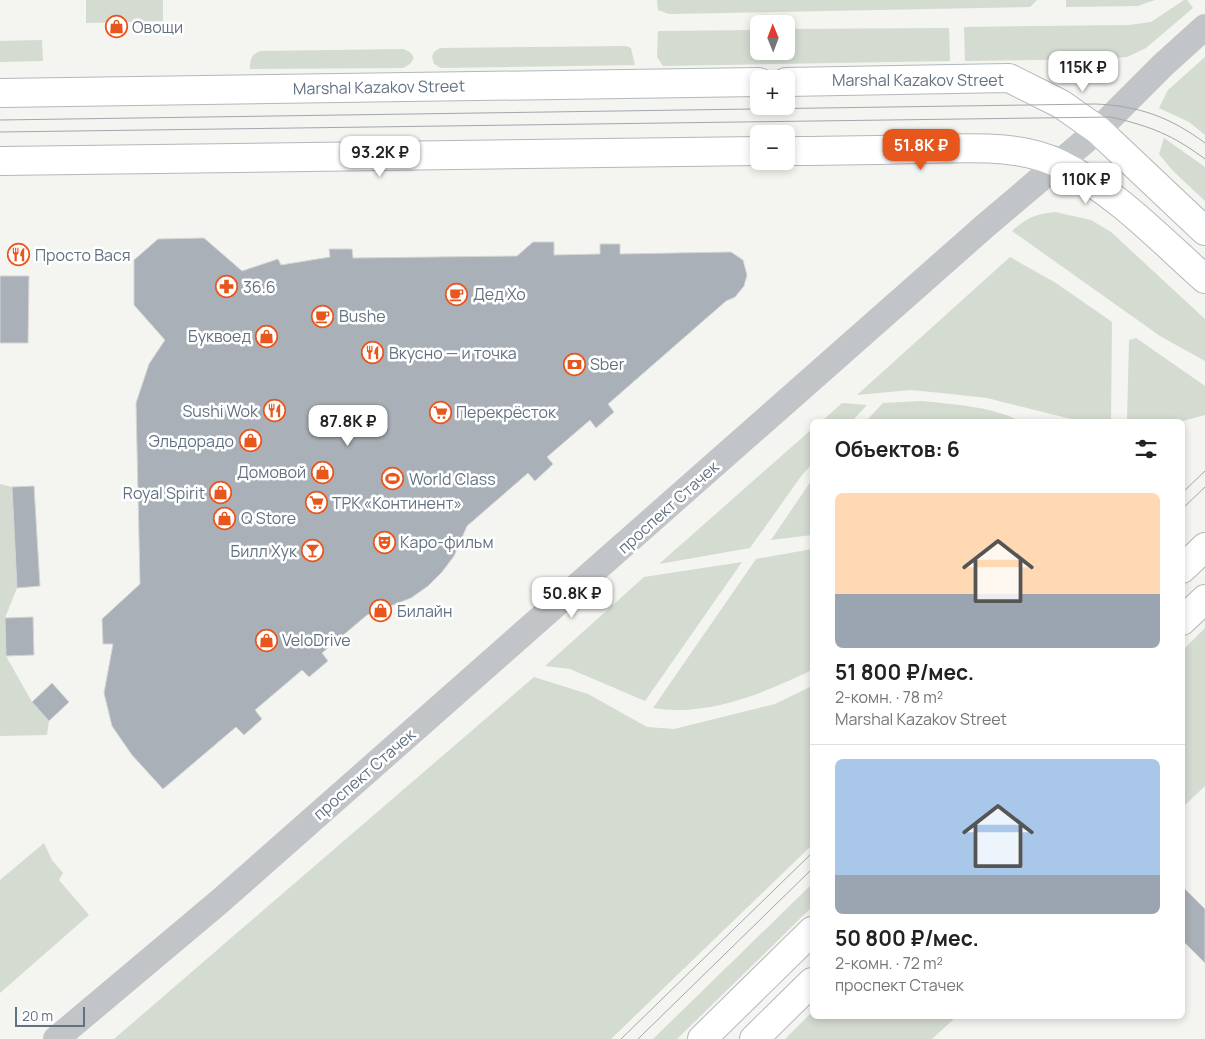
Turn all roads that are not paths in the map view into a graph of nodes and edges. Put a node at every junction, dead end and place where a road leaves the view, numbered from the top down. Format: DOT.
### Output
graph roads {
  1 [pos="1205,27"];
  2 [pos="750,82"];
  3 [pos="795,82"];
  4 [pos="0,93"];
  5 [pos="1098,130"];
  6 [pos="750,151"];
  7 [pos="795,151"];
  8 [pos="0,162"];
  9 [pos="1060,163"];
  10 [pos="1205,232"];
  11 [pos="1205,279"];
  12 [pos="1205,546"];
  13 [pos="1185,566"];
  14 [pos="1205,599"];
  15 [pos="1185,618"];
  16 [pos="810,933"];
  17 [pos="810,984"];
  18 [pos="56,1039"];
  19 [pos="702,1039"];
  20 [pos="754,1039"];
  1 -- 5 [label="street, проспект Стачек"];
  2 -- 4 [label="street, Marshal Kazakov Street"];
  3 -- 5 [label="street, Marshal Kazakov Street"];
  5 -- 9 [label="street, проспект Стачек"];
  5 -- 10 [label="street, Marshal Kazakov Street"];
  6 -- 8 [label="street"];
  7 -- 9 [label="street"];
  9 -- 11 [label="street"];
  9 -- 18 [label="street, проспект Стачек"];
  12 -- 13 [label="street"];
  14 -- 15 [label="street"];
  16 -- 19 [label="street"];
  17 -- 20 [label="street"];
}
